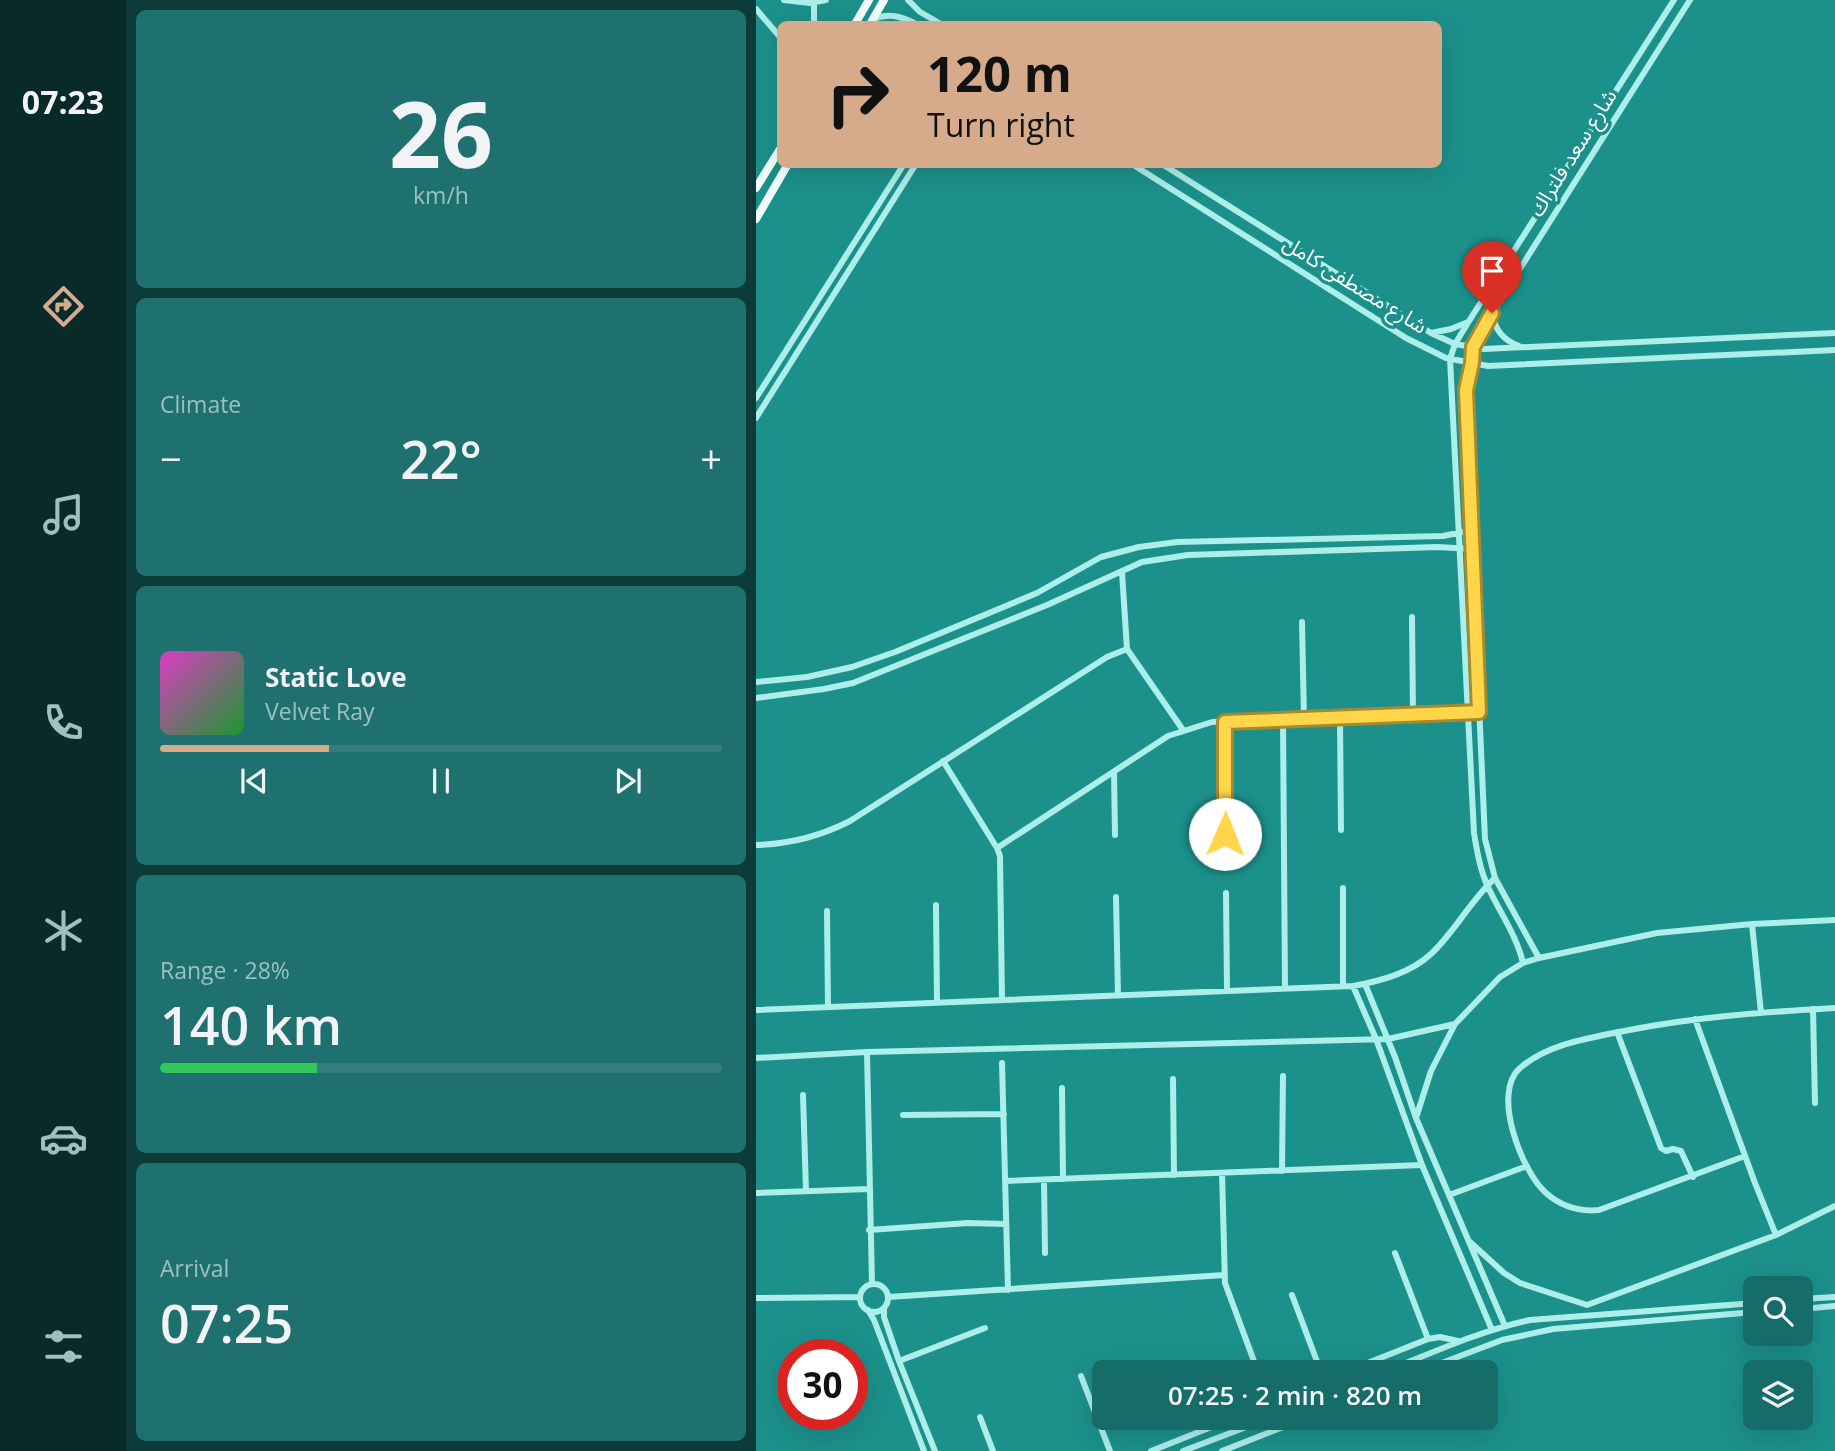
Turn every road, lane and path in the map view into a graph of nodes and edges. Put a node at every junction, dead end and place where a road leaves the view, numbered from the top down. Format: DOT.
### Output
graph roads {
  1 [pos="784,0"];
  2 [pos="826,0"];
  3 [pos="869,0"];
  4 [pos="884,0"];
  5 [pos="908,0"];
  6 [pos="1674,0"];
  7 [pos="1690,0"];
  8 [pos="814,3"];
  9 [pos="756,9"];
  10 [pos="814,21"];
  11 [pos="857,21"];
  12 [pos="873,21"];
  13 [pos="874,21"];
  14 [pos="909,21"];
  15 [pos="936,21"];
  16 [pos="777,34"];
  17 [pos="1633,65"];
  18 [pos="1644,73"];
  19 [pos="1624,79"];
  20 [pos="1636,86"];
  21 [pos="777,154"];
  22 [pos="786,168"];
  23 [pos="901,168"];
  24 [pos="913,168"];
  25 [pos="1138,168"];
  26 [pos="1168,168"];
  27 [pos="756,188"];
  28 [pos="756,219"];
  29 [pos="1514,252"];
  30 [pos="1526,260"];
  31 [pos="1503,268"];
  32 [pos="1516,276"];
  33 [pos="1492,313"];
  34 [pos="1469,321"];
  35 [pos="1431,333"];
  36 [pos="1835,333"];
  37 [pos="1455,344"];
  38 [pos="1473,347"];
  39 [pos="1525,347"];
  40 [pos="1835,350"];
  41 [pos="1450,359"];
  42 [pos="1472,363"];
  43 [pos="756,398"];
  44 [pos="1466,413"];
  45 [pos="1454,414"];
  46 [pos="756,418"];
  47 [pos="1471,532"];
  48 [pos="1461,533"];
  49 [pos="1460,549"];
  50 [pos="1472,549"];
  51 [pos="1122,572"];
  52 [pos="1412,617"];
  53 [pos="1302,622"];
  54 [pos="1128,649"];
  55 [pos="756,682"];
  56 [pos="756,698"];
  57 [pos="1467,712"];
  58 [pos="1479,712"];
  59 [pos="1413,715"];
  60 [pos="1339,718"];
  61 [pos="1304,719"];
  62 [pos="1283,720"];
  63 [pos="1225,722"];
  64 [pos="1182,730"];
  65 [pos="943,761"];
  66 [pos="1114,772"];
  67 [pos="1341,830"];
  68 [pos="1225,834"];
  69 [pos="1115,835"];
  70 [pos="756,845"];
  71 [pos="997,848"];
  72 [pos="1495,878"];
  73 [pos="1487,885"];
  74 [pos="1343,888"];
  75 [pos="1226,893"];
  76 [pos="1116,897"];
  77 [pos="936,905"];
  78 [pos="827,911"];
  79 [pos="1835,920"];
  80 [pos="1752,924"];
  81 [pos="1539,958"];
  82 [pos="1523,963"];
  83 [pos="1365,984"];
  84 [pos="1343,985"];
  85 [pos="1353,986"];
  86 [pos="1285,988"];
  87 [pos="1227,990"];
  88 [pos="1118,996"];
  89 [pos="1002,1000"];
  90 [pos="937,1003"];
  91 [pos="828,1007"];
  92 [pos="1835,1008"];
  93 [pos="1813,1009"];
  94 [pos="756,1010"];
  95 [pos="1761,1013"];
  96 [pos="1696,1019"];
  97 [pos="1455,1024"];
  98 [pos="1617,1032"];
  99 [pos="1376,1039"];
  100 [pos="1388,1039"];
  101 [pos="867,1052"];
  102 [pos="756,1058"];
  103 [pos="1002,1063"];
  104 [pos="1283,1076"];
  105 [pos="1173,1079"];
  106 [pos="1062,1088"];
  107 [pos="803,1096"];
  108 [pos="1815,1103"];
  109 [pos="1004,1114"];
  110 [pos="903,1115"];
  111 [pos="1416,1118"];
  112 [pos="1745,1156"];
  113 [pos="1422,1165"];
  114 [pos="1527,1166"];
  115 [pos="1282,1171"];
  116 [pos="1222,1173"];
  117 [pos="1174,1175"];
  118 [pos="1693,1177"];
  119 [pos="1063,1179"];
  120 [pos="1044,1180"];
  121 [pos="1005,1181"];
  122 [pos="869,1189"];
  123 [pos="806,1192"];
  124 [pos="756,1193"];
  125 [pos="1449,1195"];
  126 [pos="1835,1206"];
  127 [pos="1006,1224"];
  128 [pos="869,1230"];
  129 [pos="1776,1235"];
  130 [pos="1469,1242"];
  131 [pos="1045,1253"];
  132 [pos="1395,1253"];
  133 [pos="1224,1275"];
  134 [pos="872,1284"];
  135 [pos="1008,1290"];
  136 [pos="1292,1295"];
  137 [pos="860,1297"];
  138 [pos="888,1297"];
  139 [pos="1835,1297"];
  140 [pos="756,1298"];
  141 [pos="1813,1299"];
  142 [pos="1743,1304"];
  143 [pos="1587,1305"];
  144 [pos="1835,1306"];
  145 [pos="884,1308"];
  146 [pos="1813,1308"];
  147 [pos="868,1310"];
  148 [pos="1743,1313"];
  149 [pos="1587,1315"];
  150 [pos="1507,1325"];
  151 [pos="985,1328"];
  152 [pos="1492,1330"];
  153 [pos="1513,1337"];
  154 [pos="1428,1339"];
  155 [pos="1460,1342"];
  156 [pos="1254,1360"];
  157 [pos="1316,1360"];
  158 [pos="1375,1360"];
  159 [pos="1414,1360"];
  160 [pos="1451,1360"];
  161 [pos="899,1361"];
  162 [pos="1081,1376"];
  163 [pos="980,1417"];
  164 [pos="1204,1430"];
  165 [pos="1238,1430"];
  166 [pos="1275,1430"];
  167 [pos="924,1451"];
  168 [pos="935,1451"];
  169 [pos="993,1451"];
  170 [pos="1110,1451"];
  171 [pos="1151,1451"];
  172 [pos="1183,1451"];
  173 [pos="1222,1451"];
  1 -- 8 [label="street"];
  2 -- 8 [label="street"];
  3 -- 11 [label="main road"];
  4 -- 12 [label="main road"];
  5 -- 15 [label="street"];
  6 -- 17 [label="street, شارع سعد فلتراك"];
  7 -- 18 [label="street, شارع سعد فلتراك"];
  8 -- 10 [label="street"];
  9 -- 16 [label="street"];
  13 -- 14 [label="street"];
  17 -- 18 [label="street"];
  17 -- 19 [label="street, شارع سعد فلتراك"];
  18 -- 20 [label="street, شارع سعد فلتراك"];
  19 -- 20 [label="street"];
  19 -- 29 [label="street, شارع سعد فلتراك"];
  20 -- 30 [label="street, شارع سعد فلتراك"];
  21 -- 27 [label="main road"];
  22 -- 28 [label="main road"];
  23 -- 43 [label="street"];
  24 -- 46 [label="street"];
  25 -- 41 [label="street, شارع مصطفى كامل"];
  26 -- 35 [label="street, شارع مصطفى كامل"];
  29 -- 30 [label="street"];
  29 -- 31 [label="street, شارع سعد فلتراك"];
  30 -- 32 [label="street, شارع سعد فلتراك"];
  31 -- 32 [label="street"];
  31 -- 34 [label="street, شارع سعد فلتراك"];
  32 -- 33 [label="street, شارع سعد فلتراك"];
  33 -- 38 [label="street, شارع سعد فلتراك"];
  33 -- 39 [label="street"];
  34 -- 35 [label="street"];
  34 -- 37 [label="street, شارع سعد فلتراك"];
  35 -- 37 [label="street, شارع مصطفى كامل"];
  36 -- 39 [label="street, شارع مصطفى كامل"];
  37 -- 38 [label="street, شارع مصطفى كامل"];
  37 -- 41 [label="street, شارع سعد فلتراك"];
  38 -- 39 [label="street, شارع مصطفى كامل"];
  38 -- 42 [label="street, شارع سعد فلتراك"];
  40 -- 42 [label="street, شارع مصطفى كامل"];
  41 -- 42 [label="street, شارع مصطفى كامل"];
  41 -- 45 [label="street"];
  42 -- 44 [label="street, شارع سعد فلتراك"];
  44 -- 45 [label="street"];
  44 -- 47 [label="street, شارع سعد فلتراك"];
  45 -- 48 [label="street"];
  47 -- 48 [label="street"];
  47 -- 50 [label="street, شارع سعد فلتراك"];
  48 -- 49 [label="street"];
  48 -- 55 [label="street"];
  49 -- 50 [label="street"];
  49 -- 51 [label="street"];
  49 -- 57 [label="street"];
  50 -- 58 [label="street, شارع سعد فلتراك"];
  51 -- 54 [label="street"];
  51 -- 56 [label="street"];
  52 -- 59 [label="street"];
  53 -- 61 [label="street"];
  54 -- 64 [label="street"];
  54 -- 65 [label="street"];
  57 -- 58 [label="street"];
  57 -- 59 [label="street"];
  57 -- 73 [label="street"];
  58 -- 72 [label="street, شارع سعد فلتراك"];
  59 -- 60 [label="street"];
  60 -- 61 [label="street"];
  60 -- 67 [label="street"];
  61 -- 62 [label="street"];
  62 -- 63 [label="street"];
  62 -- 86 [label="street"];
  63 -- 64 [label="street"];
  63 -- 68 [label="street"];
  64 -- 66 [label="street"];
  65 -- 70 [label="street"];
  65 -- 71 [label="street"];
  66 -- 69 [label="street"];
  66 -- 71 [label="street"];
  71 -- 89 [label="street"];
  72 -- 73 [label="street"];
  72 -- 81 [label="street, شارع سعد فلتراك"];
  73 -- 82 [label="street"];
  73 -- 83 [label="street"];
  74 -- 84 [label="street"];
  75 -- 87 [label="street"];
  76 -- 88 [label="street"];
  77 -- 90 [label="street"];
  78 -- 91 [label="street"];
  79 -- 80 [label="street"];
  80 -- 81 [label="street"];
  80 -- 95 [label="street"];
  81 -- 82 [label="street"];
  82 -- 97 [label="street"];
  83 -- 85 [label="street"];
  83 -- 100 [label="street"];
  84 -- 85 [label="street"];
  84 -- 86 [label="street"];
  85 -- 99 [label="street"];
  86 -- 87 [label="street"];
  87 -- 88 [label="street"];
  88 -- 89 [label="street"];
  89 -- 90 [label="street"];
  90 -- 91 [label="street"];
  91 -- 94 [label="street"];
  92 -- 93 [label="street"];
  93 -- 95 [label="street"];
  93 -- 108 [label="street"];
  95 -- 96 [label="street"];
  96 -- 98 [label="street"];
  96 -- 112 [label="street"];
  97 -- 100 [label="street"];
  97 -- 111 [label="street"];
  98 -- 114 [label="street"];
  98 -- 118 [label="street"];
  99 -- 100 [label="street"];
  99 -- 101 [label="street"];
  99 -- 113 [label="street"];
  100 -- 111 [label="street"];
  101 -- 102 [label="street"];
  101 -- 122 [label="street"];
  103 -- 109 [label="street"];
  104 -- 115 [label="street"];
  105 -- 117 [label="street"];
  106 -- 119 [label="street"];
  107 -- 123 [label="street"];
  109 -- 110 [label="street"];
  109 -- 121 [label="street"];
  111 -- 125 [label="street"];
  112 -- 118 [label="street"];
  112 -- 129 [label="street"];
  113 -- 115 [label="street"];
  113 -- 152 [label="street"];
  114 -- 118 [label="street"];
  114 -- 125 [label="street"];
  115 -- 116 [label="street"];
  116 -- 117 [label="street"];
  116 -- 133 [label="street"];
  117 -- 119 [label="street"];
  119 -- 120 [label="street"];
  120 -- 121 [label="street"];
  120 -- 131 [label="street"];
  121 -- 127 [label="street"];
  122 -- 123 [label="street"];
  122 -- 128 [label="street"];
  123 -- 124 [label="street"];
  125 -- 130 [label="street"];
  126 -- 129 [label="street"];
  127 -- 128 [label="street"];
  127 -- 135 [label="street"];
  128 -- 134 [label="street"];
  129 -- 143 [label="street"];
  130 -- 143 [label="street"];
  130 -- 150 [label="street"];
  132 -- 154 [label="street"];
  133 -- 135 [label="street"];
  133 -- 156 [label="street"];
  134 -- 137 [label="street"];
  134 -- 138 [label="street"];
  135 -- 138 [label="street"];
  136 -- 157 [label="street"];
  137 -- 140 [label="street"];
  137 -- 147 [label="street"];
  138 -- 145 [label="street"];
  139 -- 141 [label="street"];
  142 -- 149 [label="street"];
  143 -- 149 [label="street"];
  144 -- 146 [label="street"];
  145 -- 147 [label="street"];
  145 -- 161 [label="street"];
  147 -- 167 [label="street"];
  148 -- 153 [label="street"];
  149 -- 150 [label="street"];
  150 -- 152 [label="street"];
  150 -- 153 [label="street"];
  151 -- 161 [label="street"];
  152 -- 155 [label="street"];
  153 -- 160 [label="street"];
  154 -- 155 [label="street"];
  154 -- 158 [label="street"];
  155 -- 159 [label="street"];
  161 -- 168 [label="street"];
  162 -- 170 [label="street"];
  163 -- 169 [label="street"];
  164 -- 171 [label="street"];
  165 -- 172 [label="street"];
  166 -- 173 [label="street"];
}
